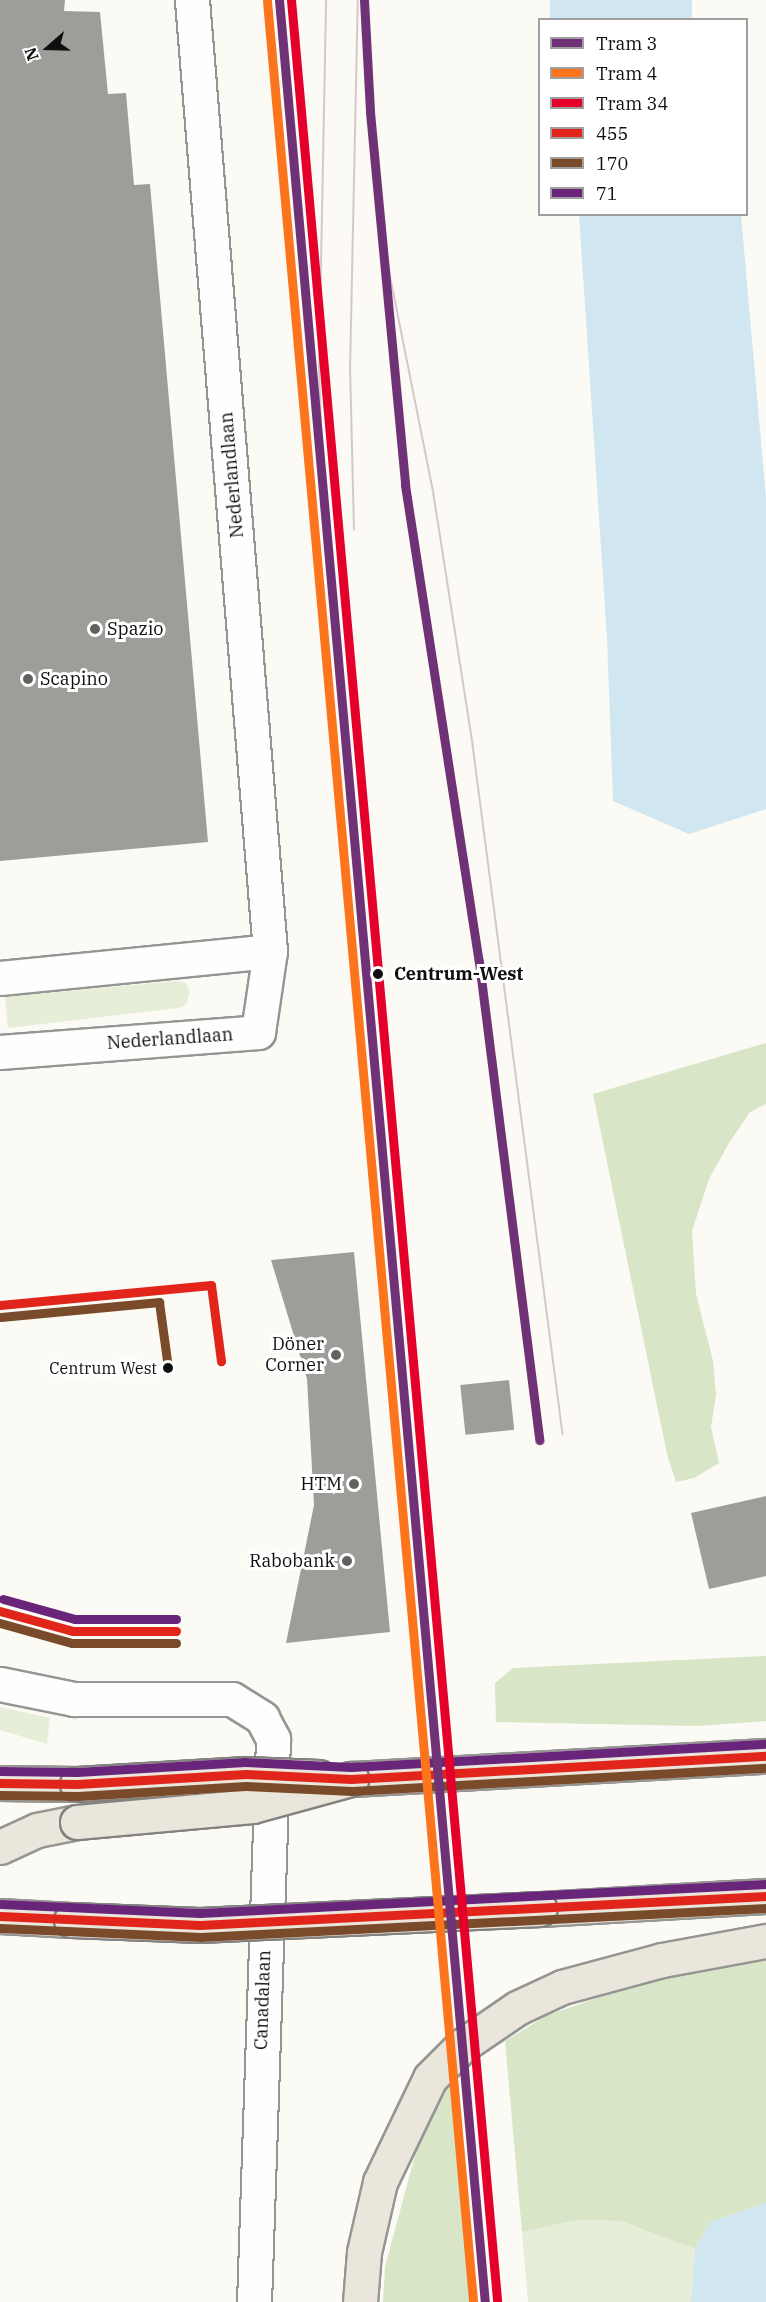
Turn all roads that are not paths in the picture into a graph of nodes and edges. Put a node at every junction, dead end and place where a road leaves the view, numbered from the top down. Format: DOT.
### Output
graph roads {
  1 [pos="192,0"];
  2 [pos="270,951"];
  3 [pos="0,978"];
  4 [pos="0,1052"];
  5 [pos="0,1684"];
  6 [pos="766,1756"];
  7 [pos="351,1779"];
  8 [pos="0,1783"];
  9 [pos="0,1847"];
  10 [pos="766,1896"];
  11 [pos="0,1916"];
  12 [pos="766,1941"];
  13 [pos="254,2302"];
  14 [pos="360,2302"];
  1 -- 2 [label="street, Nederlandlaan"];
  2 -- 3 [label="street"];
  2 -- 4 [label="street, Nederlandlaan"];
  5 -- 13 [label="street, Canadalaan"];
  6 -- 7 [label="main road"];
  7 -- 8 [label="main road, bridge"];
  7 -- 9 [label="main road, bridge"];
  10 -- 11 [label="main road, bridge"];
  12 -- 14 [label="main road"];
}
